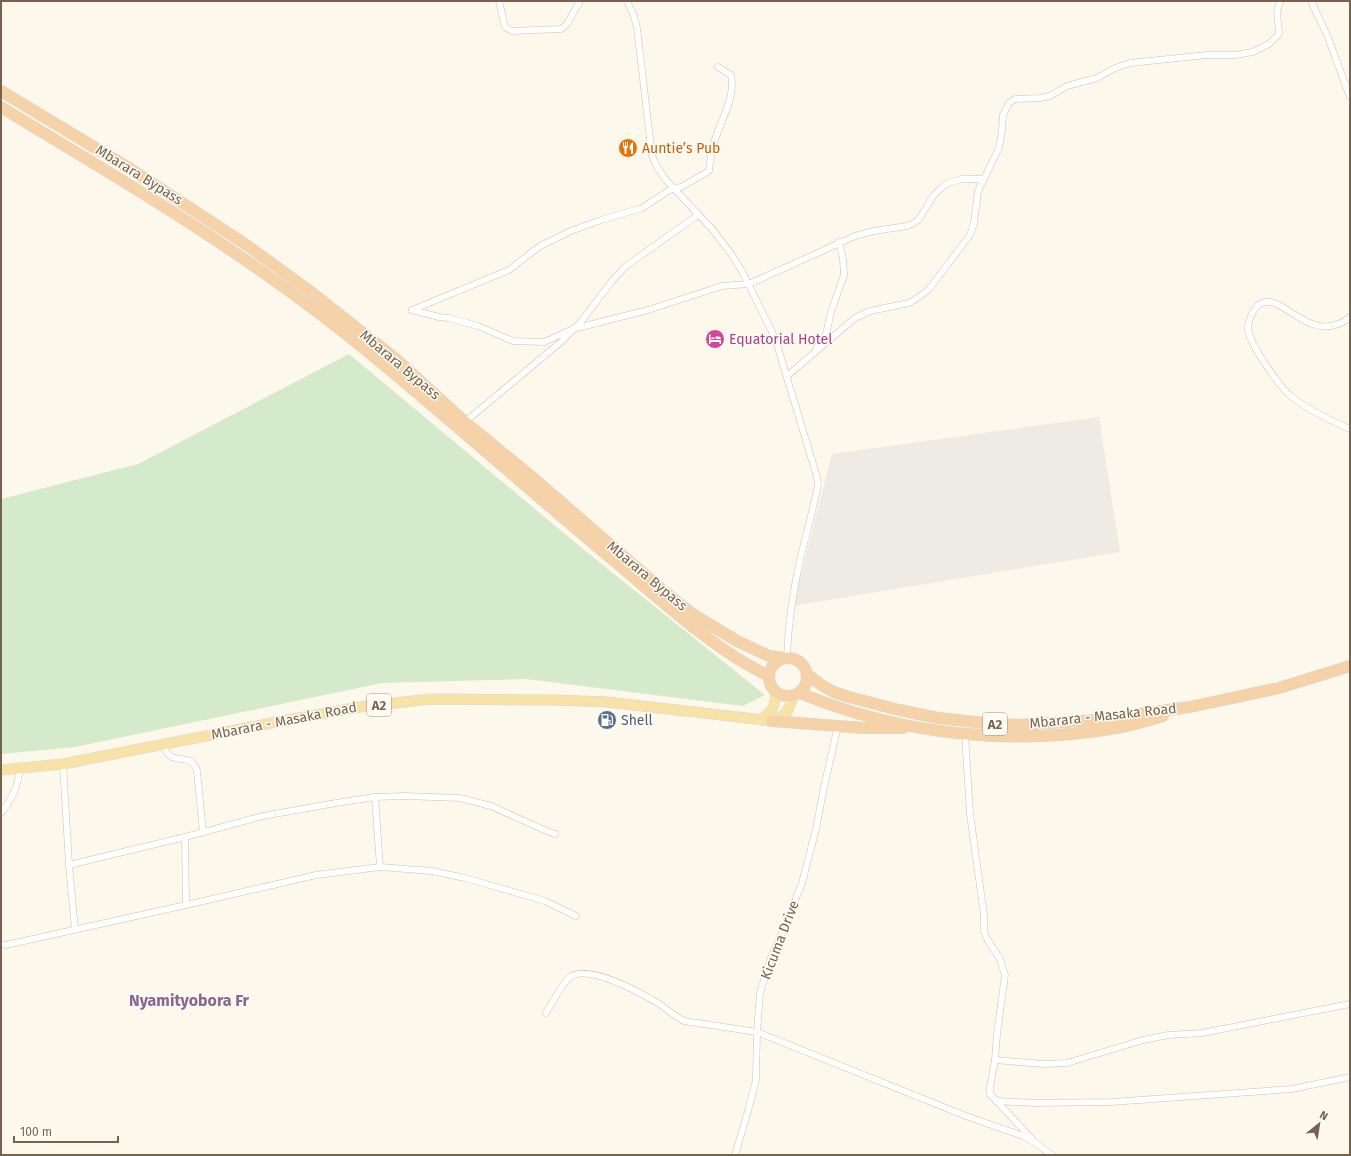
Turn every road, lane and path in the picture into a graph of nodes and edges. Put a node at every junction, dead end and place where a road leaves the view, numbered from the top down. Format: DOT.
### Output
graph roads {
  1 [pos="499,1"];
  2 [pos="580,1"];
  3 [pos="627,1"];
  4 [pos="1281,1"];
  5 [pos="1311,1"];
  6 [pos="718,67"];
  7 [pos="1,91"];
  8 [pos="1350,97"];
  9 [pos="1,107"];
  10 [pos="983,179"];
  11 [pos="673,188"];
  12 [pos="698,215"];
  13 [pos="839,242"];
  14 [pos="749,284"];
  15 [pos="1350,317"];
  16 [pos="573,329"];
  17 [pos="812,355"];
  18 [pos="788,376"];
  19 [pos="465,422"];
  20 [pos="1350,429"];
  21 [pos="785,658"];
  22 [pos="1350,666"];
  23 [pos="808,675"];
  24 [pos="769,676"];
  25 [pos="776,691"];
  26 [pos="796,694"];
  27 [pos="1190,707"];
  28 [pos="866,715"];
  29 [pos="766,721"];
  30 [pos="838,726"];
  31 [pos="864,728"];
  32 [pos="920,728"];
  33 [pos="965,734"];
  34 [pos="162,745"];
  35 [pos="63,764"];
  36 [pos="20,768"];
  37 [pos="1,770"];
  38 [pos="375,797"];
  39 [pos="1,813"];
  40 [pos="203,832"];
  41 [pos="555,834"];
  42 [pos="185,837"];
  43 [pos="69,865"];
  44 [pos="380,867"];
  45 [pos="186,905"];
  46 [pos="576,916"];
  47 [pos="75,929"];
  48 [pos="1,944"];
  49 [pos="1350,1004"];
  50 [pos="546,1013"];
  51 [pos="757,1032"];
  52 [pos="995,1060"];
  53 [pos="1350,1077"];
  54 [pos="996,1101"];
  55 [pos="1034,1142"];
  56 [pos="735,1155"];
  57 [pos="1052,1155"];
  1 -- 2 [label="street"];
  3 -- 11 [label="street"];
  4 -- 10 [label="street"];
  5 -- 8 [label="street"];
  6 -- 11 [label="street"];
  7 -- 19 [label="highway, Mbarara Bypass"];
  9 -- 24 [label="highway, Mbarara Bypass"];
  10 -- 13 [label="street"];
  10 -- 17 [label="street"];
  11 -- 12 [label="street"];
  11 -- 16 [label="street"];
  12 -- 14 [label="street"];
  12 -- 16 [label="street"];
  13 -- 14 [label="street"];
  13 -- 17 [label="street"];
  14 -- 16 [label="street"];
  14 -- 18 [label="street"];
  15 -- 20 [label="street"];
  16 -- 19 [label="street"];
  17 -- 18 [label="street"];
  18 -- 21 [label="street"];
  19 -- 21 [label="highway, Mbarara Bypass"];
  21 -- 23 [label="highway, A2"];
  21 -- 24 [label="highway"];
  22 -- 27 [label="highway, Mbarara - Masaka Road / A2"];
  23 -- 26 [label="highway"];
  23 -- 27 [label="highway, Mbarara - Masaka Road / A2"];
  24 -- 25 [label="highway"];
  25 -- 26 [label="highway, A2"];
  25 -- 29 [label="main road"];
  26 -- 28 [label="highway, Mbarara - Masaka Road / A2"];
  26 -- 29 [label="main road"];
  27 -- 33 [label="highway, Mbarara - Masaka Road / A2"];
  28 -- 31 [label="highway"];
  28 -- 32 [label="highway, Mbarara - Masaka Road / A2"];
  29 -- 30 [label="highway, A2"];
  29 -- 34 [label="main road, Mbarara - Masaka Road / A2"];
  30 -- 31 [label="highway, A2"];
  30 -- 51 [label="street, Kicuma Drive"];
  31 -- 32 [label="highway, A2"];
  32 -- 33 [label="highway, Mbarara - Masaka Road / A2"];
  33 -- 52 [label="street"];
  34 -- 35 [label="main road, Mbarara - Masaka Road / A2"];
  34 -- 40 [label="street"];
  35 -- 36 [label="main road, Mbarara - Masaka Road / A2"];
  35 -- 43 [label="street"];
  36 -- 37 [label="main road, Mbarara - Masaka Road / A2"];
  36 -- 39 [label="street"];
  38 -- 40 [label="street"];
  38 -- 41 [label="street"];
  38 -- 44 [label="street"];
  40 -- 42 [label="street"];
  42 -- 43 [label="street"];
  42 -- 45 [label="street"];
  43 -- 47 [label="street"];
  44 -- 45 [label="street"];
  44 -- 46 [label="street"];
  45 -- 47 [label="street"];
  47 -- 48 [label="street"];
  49 -- 52 [label="street"];
  50 -- 51 [label="street"];
  51 -- 55 [label="street"];
  51 -- 56 [label="street, Kicuma Drive"];
  52 -- 54 [label="street"];
  53 -- 54 [label="street"];
  54 -- 55 [label="street"];
  55 -- 57 [label="street"];
}
